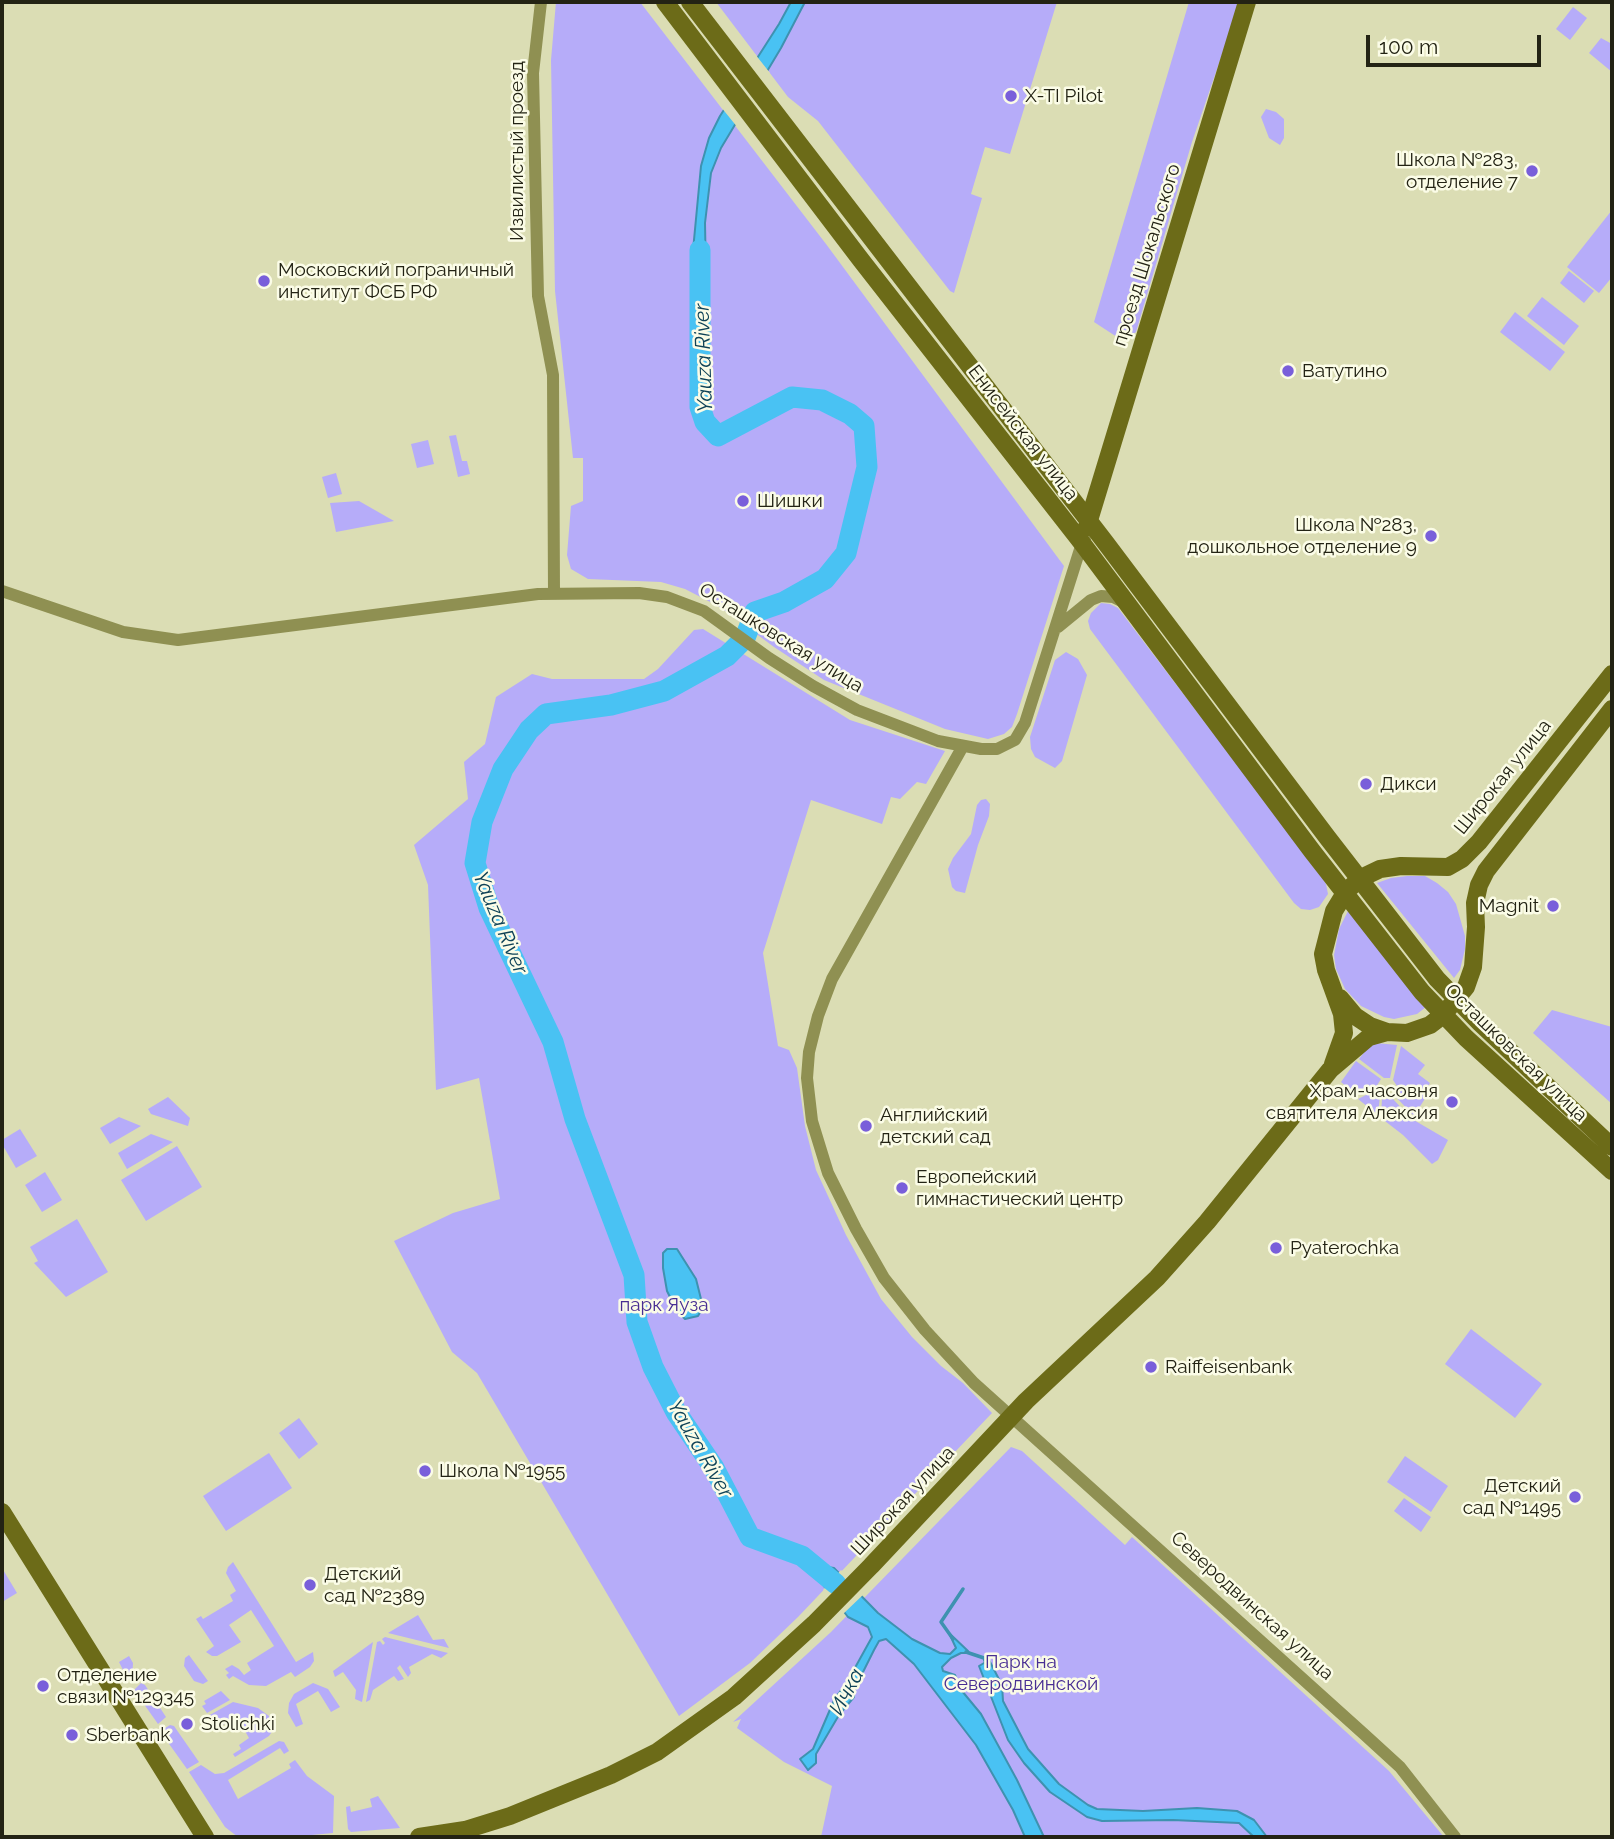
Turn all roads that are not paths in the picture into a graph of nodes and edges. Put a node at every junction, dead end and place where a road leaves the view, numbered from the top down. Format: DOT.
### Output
graph roads {
  1 [pos="541,2"];
  2 [pos="665,2"];
  3 [pos="690,2"];
  4 [pos="1247,2"];
  5 [pos="1089,521"];
  6 [pos="1105,542"];
  7 [pos="1082,543"];
  8 [pos="2,591"];
  9 [pos="554,593"];
  10 [pos="1125,603"];
  11 [pos="1055,630"];
  12 [pos="1187,653"];
  13 [pos="1172,665"];
  14 [pos="1612,674"];
  15 [pos="1590,702"];
  16 [pos="1610,712"];
  17 [pos="963,746"];
  18 [pos="1359,879"];
  19 [pos="1345,893"];
  20 [pos="1332,986"];
  21 [pos="1457,1000"];
  22 [pos="1443,1016"];
  23 [pos="1387,1032"];
  24 [pos="1330,1070"];
  25 [pos="1612,1147"];
  26 [pos="1612,1171"];
  27 [pos="1011,1416"];
  28 [pos="2,1512"];
  29 [pos="205,1837"];
  30 [pos="419,1837"];
  31 [pos="1455,1837"];
  1 -- 9 [label="street, Извилистый проезд"];
  2 -- 7 [label="main road, Енисейская улица"];
  3 -- 5 [label="main road, Енисейская улица"];
  4 -- 5 [label="main road, проезд Шокальского"];
  5 -- 6 [label="main road, Енисейская улица"];
  5 -- 7 [label="main road, Осташковская улица"];
  6 -- 7 [label="street"];
  6 -- 12 [label="main road, Енисейская улица"];
  7 -- 10 [label="main road, Енисейская улица"];
  7 -- 11 [label="street, Осташковская улица"];
  8 -- 9 [label="street, Осташковская улица"];
  9 -- 17 [label="street, Осташковская улица"];
  10 -- 11 [label="street"];
  10 -- 13 [label="main road, Енисейская улица"];
  11 -- 17 [label="street, Осташковская улица"];
  12 -- 13 [label="main road"];
  12 -- 18 [label="main road, Енисейская улица"];
  13 -- 19 [label="main road, Енисейская улица"];
  14 -- 15 [label="main road, Широкая улица"];
  15 -- 16 [label="street"];
  15 -- 18 [label="main road, Широкая улица"];
  16 -- 21 [label="main road"];
  17 -- 27 [label="street, Северодвинская улица"];
  18 -- 19 [label="main road, Широкая улица"];
  18 -- 21 [label="main road, Осташковская улица"];
  19 -- 20 [label="main road, Широкая улица"];
  19 -- 22 [label="main road, Осташковская улица"];
  20 -- 23 [label="main road"];
  20 -- 24 [label="main road, Широкая улица"];
  21 -- 22 [label="main road"];
  21 -- 25 [label="main road, Осташковская улица"];
  22 -- 23 [label="main road"];
  22 -- 26 [label="main road, Осташковская улица"];
  23 -- 24 [label="main road"];
  24 -- 27 [label="main road, Широкая улица"];
  27 -- 30 [label="main road, Широкая улица"];
  27 -- 31 [label="street, Северодвинская улица"];
  28 -- 29 [label="main road"];
}
